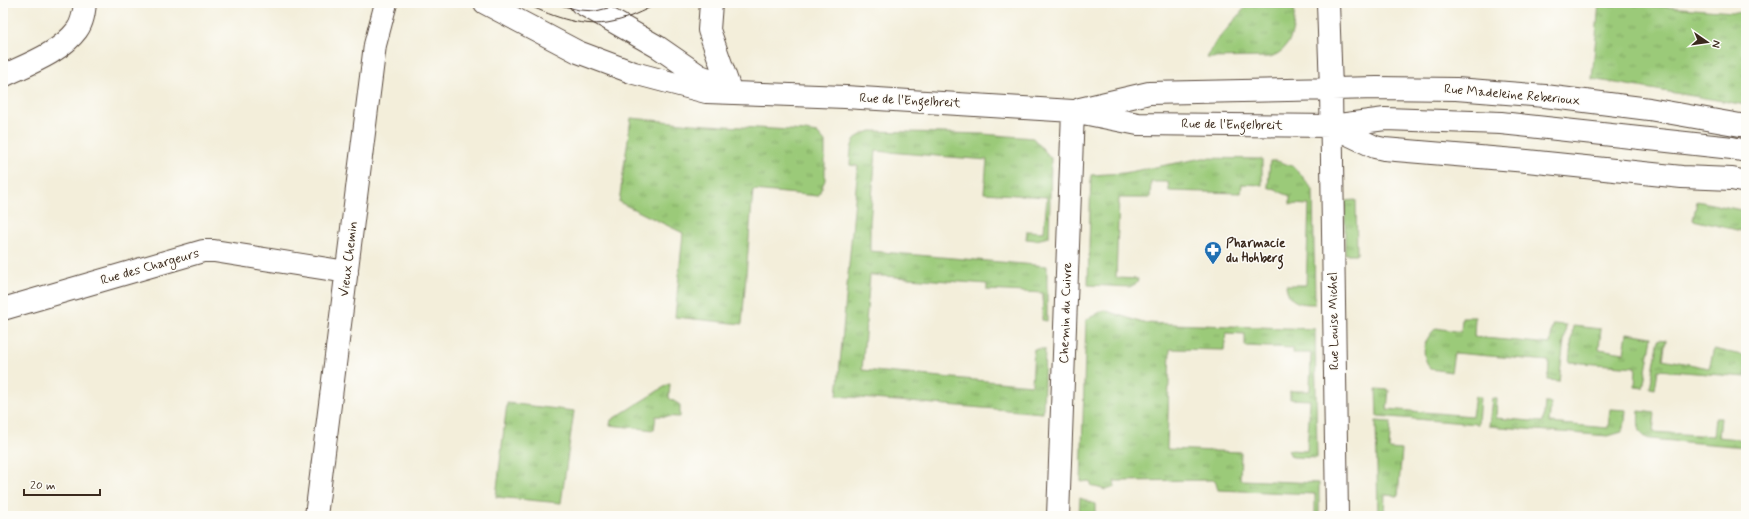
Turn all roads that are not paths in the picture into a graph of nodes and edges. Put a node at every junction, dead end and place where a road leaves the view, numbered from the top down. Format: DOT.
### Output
graph roads {
  1 [pos="85,3"];
  2 [pos="386,3"];
  3 [pos="485,3"];
  4 [pos="581,3"];
  5 [pos="711,3"];
  6 [pos="1328,3"];
  7 [pos="709,30"];
  8 [pos="3,76"];
  9 [pos="688,79"];
  10 [pos="1331,89"];
  11 [pos="738,90"];
  12 [pos="1073,111"];
  13 [pos="1376,121"];
  14 [pos="1331,126"];
  15 [pos="1746,126"];
  16 [pos="1746,151"];
  17 [pos="1746,182"];
  18 [pos="347,272"];
  19 [pos="3,309"];
  20 [pos="316,516"];
  21 [pos="1058,516"];
  22 [pos="1337,516"];
  1 -- 8 [label="street"];
  2 -- 18 [label="street, Vieux Chemin"];
  3 -- 9 [label="street, Rue de l'Engelbreit"];
  4 -- 9 [label="street, Rue de l'Engelbreit"];
  5 -- 7 [label="street"];
  6 -- 10 [label="street"];
  7 -- 9 [label="street"];
  7 -- 11 [label="street"];
  9 -- 11 [label="street, Rue de l'Engelbreit"];
  10 -- 12 [label="street, Rue de l'Engelbreit"];
  10 -- 13 [label="street"];
  10 -- 14 [label="street"];
  10 -- 15 [label="street, Rue Madeleine Reberioux"];
  11 -- 12 [label="street, Rue de l'Engelbreit"];
  12 -- 14 [label="street, Rue de l'Engelbreit"];
  12 -- 21 [label="street, Chemin du Cuivre"];
  13 -- 14 [label="street"];
  13 -- 16 [label="street"];
  14 -- 17 [label="street"];
  14 -- 22 [label="street, Rue Louise Michel"];
  18 -- 19 [label="street, Rue des Chargeurs"];
  18 -- 20 [label="street, Vieux Chemin"];
}
